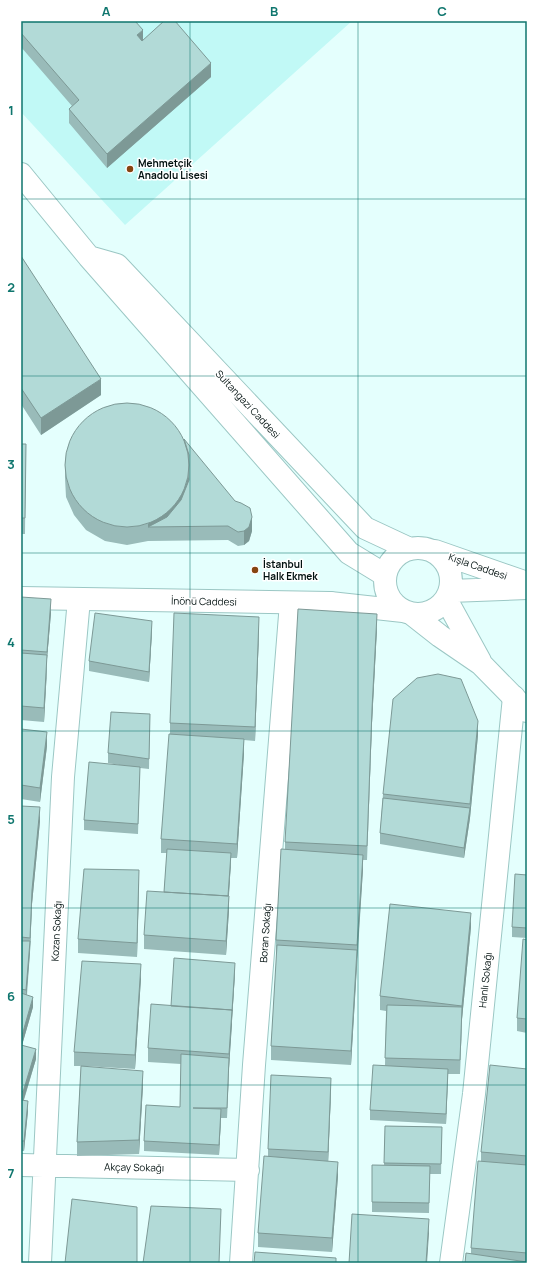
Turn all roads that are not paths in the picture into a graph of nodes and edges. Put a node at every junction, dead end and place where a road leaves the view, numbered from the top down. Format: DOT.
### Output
graph roads {
  1 [pos="21,174"];
  2 [pos="89,257"];
  3 [pos="420,549"];
  4 [pos="385,581"];
  5 [pos="527,583"];
  6 [pos="527,588"];
  7 [pos="448,595"];
  8 [pos="21,598"];
  9 [pos="79,599"];
  10 [pos="291,603"];
  11 [pos="330,603"];
  12 [pos="407,613"];
  13 [pos="481,664"];
  14 [pos="521,704"];
  15 [pos="21,1165"];
  16 [pos="45,1166"];
  17 [pos="248,1170"];
  18 [pos="40,1263"];
  19 [pos="242,1263"];
  20 [pos="451,1263"];
  1 -- 2 [label="street, Sultangazi Caddesi"];
  2 -- 3 [label="street, Sultangazi Caddesi"];
  2 -- 4 [label="street, Sultangazi Caddesi"];
  3 -- 4 [label="street"];
  3 -- 5 [label="street, Kışla Caddesi"];
  3 -- 7 [label="street, Sultangazi Caddesi"];
  4 -- 11 [label="street, İnönü Caddesi"];
  4 -- 12 [label="street, Sultangazi Caddesi"];
  6 -- 7 [label="street, Kışla Caddesi"];
  7 -- 12 [label="street"];
  7 -- 13 [label="street, Sultangazi Caddesi"];
  8 -- 9 [label="street, İnönü Caddesi"];
  9 -- 10 [label="street, İnönü Caddesi"];
  9 -- 16 [label="street, Kozan Sokağı"];
  10 -- 11 [label="street, İnönü Caddesi"];
  10 -- 17 [label="street, Boran Sokağı"];
  11 -- 12 [label="street"];
  12 -- 13 [label="street, Sultangazi Caddesi"];
  13 -- 14 [label="street, Sultangazi Caddesi"];
  14 -- 20 [label="street, Hanlı Sokağı"];
  15 -- 16 [label="street, Akçay Sokağı"];
  16 -- 17 [label="street, Akçay Sokağı"];
  16 -- 18 [label="street, Kozan Sokağı"];
  17 -- 19 [label="street, Boran Sokağı"];
}
